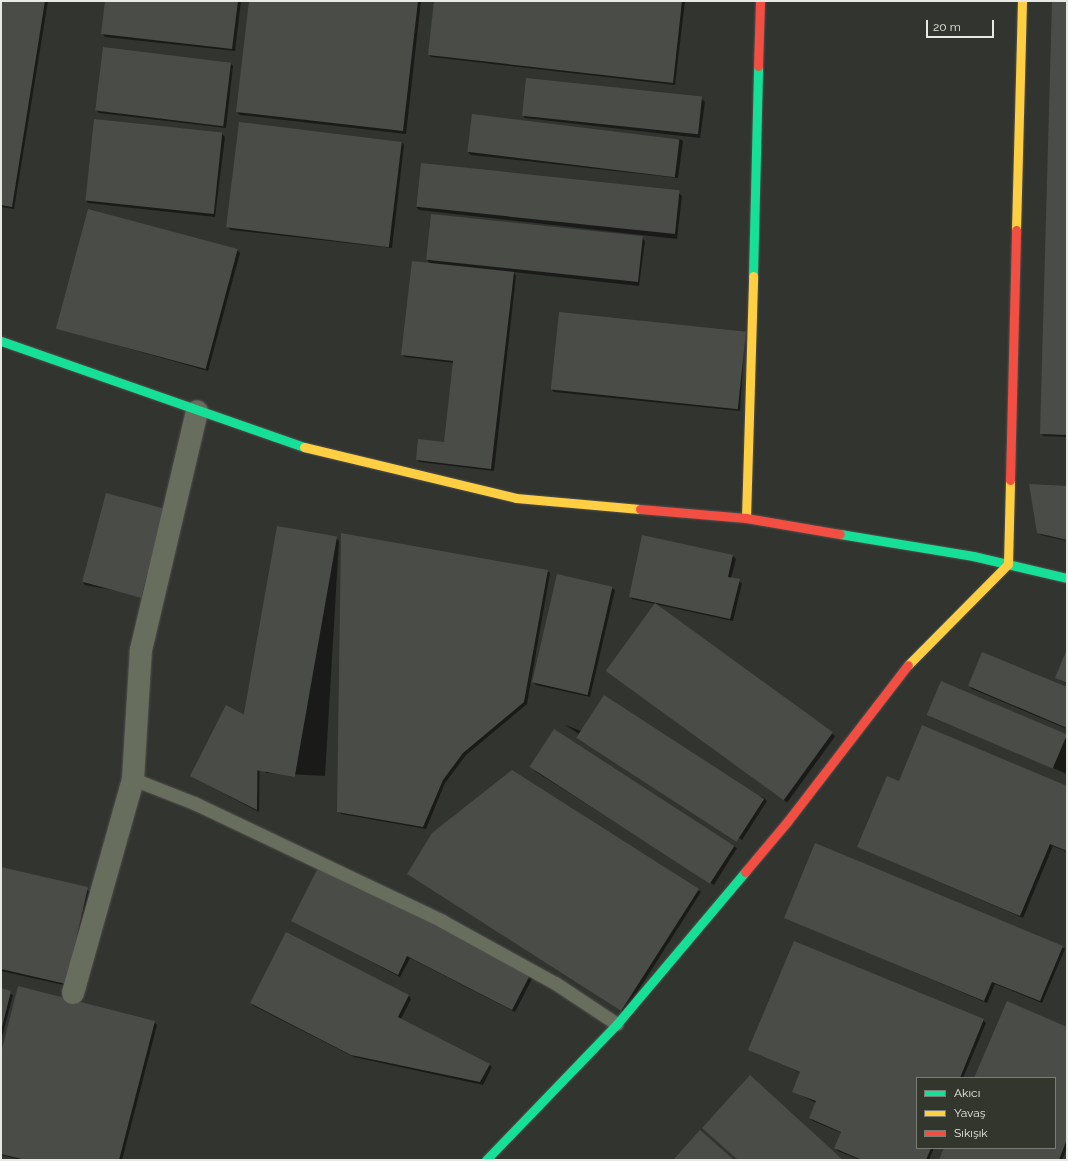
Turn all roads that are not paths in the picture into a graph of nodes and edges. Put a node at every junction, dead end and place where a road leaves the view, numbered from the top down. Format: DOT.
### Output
graph roads {
  1 [pos="760,1"];
  2 [pos="1022,1"];
  3 [pos="1,341"];
  4 [pos="196,411"];
  5 [pos="746,518"];
  6 [pos="1008,564"];
  7 [pos="1067,578"];
  8 [pos="134,779"];
  9 [pos="73,993"];
  10 [pos="617,1024"];
  11 [pos="486,1160"];
  1 -- 5 [label="street"];
  2 -- 6 [label="street"];
  3 -- 4 [label="street"];
  4 -- 5 [label="street"];
  4 -- 8 [label="street"];
  5 -- 6 [label="street"];
  6 -- 7 [label="street"];
  6 -- 10 [label="street"];
  8 -- 9 [label="street"];
  8 -- 10 [label="lane"];
  10 -- 11 [label="street"];
}
